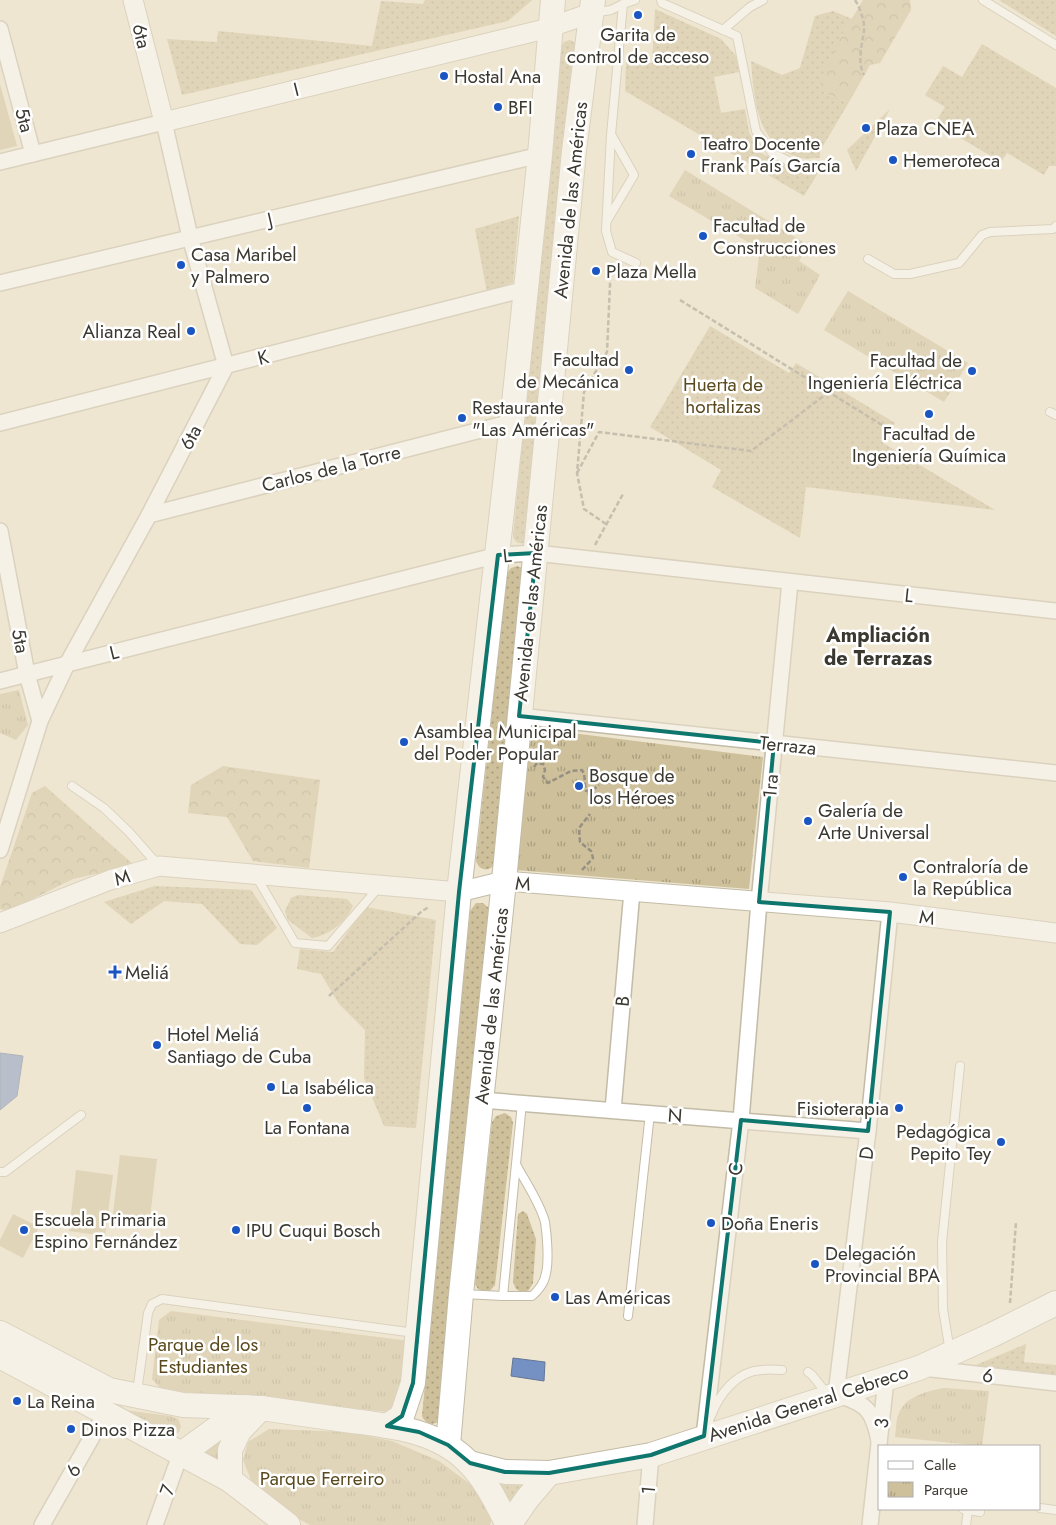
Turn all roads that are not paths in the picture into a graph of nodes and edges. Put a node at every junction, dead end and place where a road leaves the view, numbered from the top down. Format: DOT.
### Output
graph roads {
  1 [pos="132,0"];
  2 [pos="553,0"];
  3 [pos="635,0"];
  4 [pos="661,0"];
  5 [pos="763,0"];
  6 [pos="983,0"];
  7 [pos="623,4"];
  8 [pos="592,6"];
  9 [pos="550,26"];
  10 [pos="0,29"];
  11 [pos="723,30"];
  12 [pos="1056,45"];
  13 [pos="164,122"];
  14 [pos="611,135"];
  15 [pos="34,154"];
  16 [pos="540,154"];
  17 [pos="0,162"];
  18 [pos="797,165"];
  19 [pos="607,221"];
  20 [pos="1056,226"];
  21 [pos="190,237"];
  22 [pos="868,259"];
  23 [pos="636,263"];
  24 [pos="0,283"];
  25 [pos="526,289"];
  26 [pos="226,366"];
  27 [pos="512,422"];
  28 [pos="0,423"];
  29 [pos="149,515"];
  30 [pos="0,531"];
  31 [pos="536,553"];
  32 [pos="498,555"];
  33 [pos="790,582"];
  34 [pos="1056,611"];
  35 [pos="67,664"];
  36 [pos="27,674"];
  37 [pos="0,681"];
  38 [pos="519,716"];
  39 [pos="40,721"];
  40 [pos="774,743"];
  41 [pos="1056,773"];
  42 [pos="72,786"];
  43 [pos="0,850"];
  44 [pos="158,866"];
  45 [pos="255,874"];
  46 [pos="504,882"];
  47 [pos="380,885"];
  48 [pos="632,891"];
  49 [pos="459,892"];
  50 [pos="759,902"];
  51 [pos="890,912"];
  52 [pos="0,923"];
  53 [pos="1056,933"];
  54 [pos="960,1066"];
  55 [pos="481,1100"];
  56 [pos="522,1103"];
  57 [pos="612,1110"];
  58 [pos="650,1113"];
  59 [pos="81,1115"];
  60 [pos="741,1120"];
  61 [pos="868,1130"];
  62 [pos="517,1166"];
  63 [pos="0,1172"];
  64 [pos="462,1294"];
  65 [pos="503,1296"];
  66 [pos="1056,1303"];
  67 [pos="628,1316"];
  68 [pos="0,1333"];
  69 [pos="418,1334"];
  70 [pos="950,1354"];
  71 [pos="0,1356"];
  72 [pos="919,1368"];
  73 [pos="782,1370"];
  74 [pos="808,1372"];
  75 [pos="886,1380"];
  76 [pos="1056,1383"];
  77 [pos="833,1395"];
  78 [pos="137,1396"];
  79 [pos="183,1404"];
  80 [pos="254,1408"];
  81 [pos="105,1414"];
  82 [pos="387,1426"];
  83 [pos="704,1436"];
  84 [pos="879,1441"];
  85 [pos="448,1445"];
  86 [pos="879,1445"];
  87 [pos="878,1450"];
  88 [pos="174,1451"];
  89 [pos="650,1455"];
  90 [pos="470,1463"];
  91 [pos="549,1473"];
  92 [pos="230,1480"];
  93 [pos="1041,1508"];
  94 [pos="966,1510"];
  95 [pos="971,1510"];
  96 [pos="1056,1510"];
  97 [pos="980,1512"];
  98 [pos="42,1525"];
  99 [pos="155,1525"];
  100 [pos="288,1525"];
  101 [pos="508,1525"];
  102 [pos="645,1525"];
  103 [pos="870,1525"];
  104 [pos="966,1525"];
  1 -- 13 [label="street, 6ta"];
  2 -- 9 [label="main road, Avenida de las Américas"];
  3 -- 7 [label="lane"];
  4 -- 11 [label="lane"];
  5 -- 11 [label="lane"];
  6 -- 12 [label="lane"];
  7 -- 8 [label="lane"];
  7 -- 14 [label="lane"];
  8 -- 9 [label="street, I"];
  8 -- 31 [label="main road, Avenida de las Américas"];
  9 -- 13 [label="street, I"];
  9 -- 16 [label="main road, Avenida de las Américas"];
  10 -- 15 [label="street, 5ta"];
  11 -- 18 [label="lane"];
  13 -- 15 [label="street, I"];
  13 -- 21 [label="street, 6ta"];
  14 -- 19 [label="lane"];
  14 -- 19 [label="lane"];
  15 -- 17 [label="street, I"];
  16 -- 21 [label="street, J"];
  16 -- 25 [label="main road, Avenida de las Américas"];
  19 -- 23 [label="lane"];
  20 -- 22 [label="lane"];
  21 -- 24 [label="street, J"];
  21 -- 26 [label="street, 6ta"];
  25 -- 26 [label="street, K"];
  25 -- 27 [label="main road, Avenida de las Américas"];
  26 -- 28 [label="street, K"];
  26 -- 29 [label="street, 6ta"];
  27 -- 29 [label="street, Carlos de la Torre"];
  27 -- 32 [label="main road, Avenida de las Américas"];
  29 -- 35 [label="street, 6ta"];
  30 -- 36 [label="street, 5ta"];
  31 -- 32 [label="street, L"];
  31 -- 33 [label="street, L"];
  31 -- 38 [label="main road, Avenida de las Américas"];
  32 -- 35 [label="street, L"];
  32 -- 49 [label="main road, Avenida de las Américas"];
  33 -- 34 [label="street, L"];
  33 -- 40 [label="street, 1ra"];
  35 -- 36 [label="street, L"];
  35 -- 39 [label="street, 6ta"];
  36 -- 37 [label="street, L"];
  36 -- 39 [label="street, 5ta"];
  38 -- 40 [label="street, Terraza"];
  38 -- 46 [label="main road, Avenida de las Américas"];
  39 -- 43 [label="street, 6ta"];
  40 -- 41 [label="street, Terraza"];
  40 -- 50 [label="street, 1ra"];
  42 -- 44 [label="lane"];
  44 -- 45 [label="street, M"];
  44 -- 52 [label="street, M"];
  45 -- 47 [label="street, M"];
  45 -- 47 [label="lane"];
  46 -- 48 [label="street, M"];
  46 -- 49 [label="street, M"];
  46 -- 55 [label="main road, Avenida de las Américas"];
  47 -- 49 [label="street, M"];
  48 -- 50 [label="street, M"];
  48 -- 57 [label="street, B"];
  49 -- 69 [label="main road, Avenida de las Américas"];
  50 -- 51 [label="street, M"];
  50 -- 60 [label="street, C"];
  51 -- 53 [label="street, M"];
  51 -- 61 [label="street, D"];
  54 -- 70 [label="lane"];
  55 -- 56 [label="street, N"];
  55 -- 64 [label="main road, Avenida de las Américas"];
  56 -- 57 [label="street, N"];
  56 -- 62 [label="lane"];
  57 -- 58 [label="street, N"];
  58 -- 60 [label="street, N"];
  58 -- 67 [label="lane"];
  59 -- 63 [label="lane"];
  60 -- 61 [label="street, N"];
  60 -- 83 [label="street, C"];
  61 -- 77 [label="street, D"];
  62 -- 65 [label="lane"];
  62 -- 65 [label="lane"];
  64 -- 65 [label="lane"];
  64 -- 85 [label="main road, Avenida de las Américas"];
  66 -- 70 [label="main road, Avenida General Cebreco"];
  68 -- 78 [label="main road"];
  69 -- 78 [label="lane"];
  69 -- 82 [label="main road, Avenida de las Américas"];
  70 -- 72 [label="main road, Avenida General Cebreco"];
  71 -- 81 [label="main road"];
  72 -- 75 [label="main road, Avenida General Cebreco"];
  72 -- 76 [label="street, 6"];
  73 -- 83 [label="lane"];
  74 -- 77 [label="lane"];
  75 -- 77 [label="main road, Avenida General Cebreco"];
  75 -- 84 [label="street, 3"];
  77 -- 83 [label="main road, Avenida General Cebreco"];
  77 -- 84 [label="street"];
  78 -- 79 [label="main road"];
  79 -- 80 [label="main road"];
  79 -- 88 [label="main road"];
  80 -- 82 [label="main road"];
  80 -- 88 [label="main road"];
  80 -- 92 [label="main road"];
  81 -- 88 [label="main road"];
  81 -- 98 [label="street, 6"];
  82 -- 85 [label="main road"];
  83 -- 89 [label="main road, Avenida General Cebreco"];
  84 -- 86 [label="street, 3"];
  85 -- 90 [label="main road"];
  87 -- 103 [label="street, 3"];
  88 -- 92 [label="main road"];
  88 -- 99 [label="street, 7"];
  89 -- 91 [label="main road, Avenida General Cebreco"];
  89 -- 102 [label="street, 1"];
  90 -- 91 [label="main road, Avenida General Cebreco"];
  90 -- 101 [label="main road"];
  91 -- 101 [label="main road"];
  92 -- 100 [label="main road"];
  93 -- 96 [label="lane"];
  94 -- 104 [label="lane"];
  95 -- 97 [label="lane"];
}
